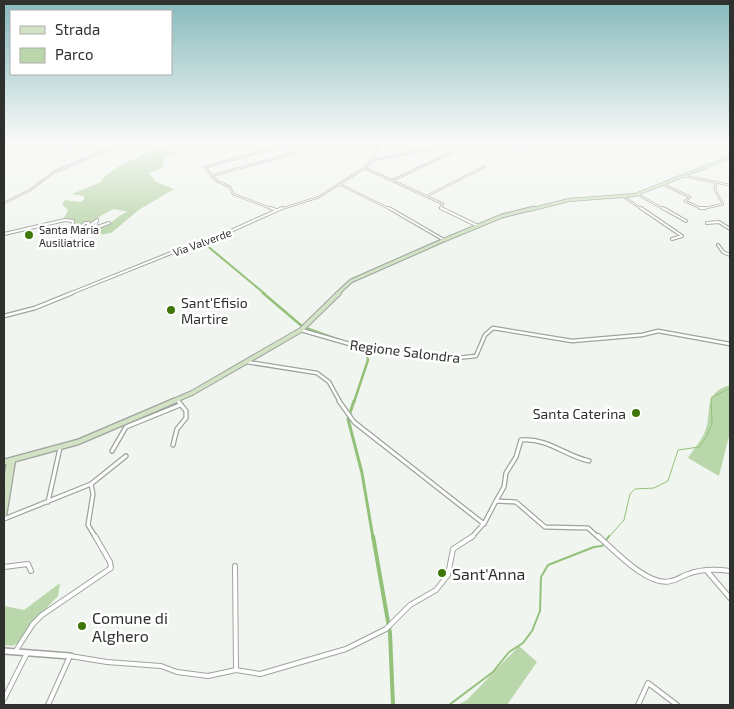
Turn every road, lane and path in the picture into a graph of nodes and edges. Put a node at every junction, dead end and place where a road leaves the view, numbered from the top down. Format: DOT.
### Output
graph roads {
  1 [pos="50,175"];
  2 [pos="214,175"];
  3 [pos="353,175"];
  4 [pos="381,175"];
  5 [pos="403,175"];
  6 [pos="468,175"];
  7 [pos="211,176"];
  8 [pos="683,176"];
  9 [pos="393,180"];
  10 [pos="716,182"];
  11 [pos="339,184"];
  12 [pos="662,184"];
  13 [pos="730,185"];
  14 [pos="637,194"];
  15 [pos="428,196"];
  16 [pos="624,197"];
  17 [pos="4,203"];
  18 [pos="276,210"];
  19 [pos="686,221"];
  20 [pos="109,222"];
  21 [pos="707,223"];
  22 [pos="478,226"];
  23 [pos="730,229"];
  24 [pos="4,234"];
  25 [pos="444,240"];
  26 [pos="672,240"];
  27 [pos="718,245"];
  28 [pos="730,255"];
  29 [pos="4,316"];
  30 [pos="303,328"];
  31 [pos="730,344"];
  32 [pos="246,362"];
  33 [pos="178,400"];
  34 [pos="180,405"];
  35 [pos="121,424"];
  36 [pos="126,427"];
  37 [pos="173,445"];
  38 [pos="60,448"];
  39 [pos="112,451"];
  40 [pos="126,456"];
  41 [pos="13,460"];
  42 [pos="589,461"];
  43 [pos="4,463"];
  44 [pos="91,484"];
  45 [pos="4,490"];
  46 [pos="496,501"];
  47 [pos="48,502"];
  48 [pos="4,517"];
  49 [pos="484,524"];
  50 [pos="235,566"];
  51 [pos="4,567"];
  52 [pos="730,570"];
  53 [pos="32,571"];
  54 [pos="707,571"];
  55 [pos="730,598"];
  56 [pos="4,651"];
  57 [pos="15,652"];
  58 [pos="27,653"];
  59 [pos="70,656"];
  60 [pos="236,670"];
  61 [pos="4,699"];
  62 [pos="48,705"];
  63 [pos="638,705"];
  64 [pos="677,705"];
  1 -- 17 [label="street"];
  2 -- 7 [label="street"];
  3 -- 11 [label="street, Via Valverde"];
  4 -- 9 [label="street"];
  5 -- 9 [label="street"];
  6 -- 15 [label="street"];
  7 -- 18 [label="street"];
  8 -- 10 [label="street"];
  8 -- 12 [label="main road"];
  9 -- 15 [label="street"];
  10 -- 12 [label="street"];
  10 -- 13 [label="street"];
  11 -- 18 [label="street, Via Valverde"];
  11 -- 25 [label="street"];
  12 -- 14 [label="main road"];
  14 -- 16 [label="main road"];
  14 -- 19 [label="street"];
  15 -- 22 [label="street"];
  16 -- 22 [label="main road"];
  16 -- 26 [label="street"];
  18 -- 29 [label="street, Via Valverde"];
  20 -- 24 [label="street"];
  21 -- 23 [label="street"];
  22 -- 25 [label="main road"];
  25 -- 30 [label="main road"];
  27 -- 28 [label="street"];
  30 -- 31 [label="street, Regione Salondra"];
  30 -- 32 [label="main road"];
  32 -- 33 [label="main road"];
  32 -- 49 [label="street"];
  33 -- 34 [label="street"];
  33 -- 35 [label="main road"];
  34 -- 36 [label="street"];
  34 -- 37 [label="street"];
  35 -- 36 [label="street"];
  35 -- 38 [label="main road"];
  36 -- 39 [label="street"];
  38 -- 41 [label="main road"];
  38 -- 47 [label="street"];
  40 -- 44 [label="street"];
  41 -- 43 [label="main road"];
  41 -- 45 [label="main road"];
  41 -- 48 [label="main road"];
  42 -- 46 [label="street"];
  44 -- 47 [label="street"];
  44 -- 57 [label="street"];
  46 -- 49 [label="street"];
  46 -- 54 [label="street"];
  47 -- 48 [label="street"];
  49 -- 60 [label="street"];
  50 -- 60 [label="street"];
  51 -- 53 [label="street"];
  52 -- 54 [label="street"];
  54 -- 55 [label="street"];
  56 -- 57 [label="street"];
  57 -- 58 [label="street"];
  58 -- 59 [label="street"];
  58 -- 61 [label="street"];
  59 -- 60 [label="street"];
  59 -- 62 [label="street"];
  63 -- 64 [label="street"];
}
